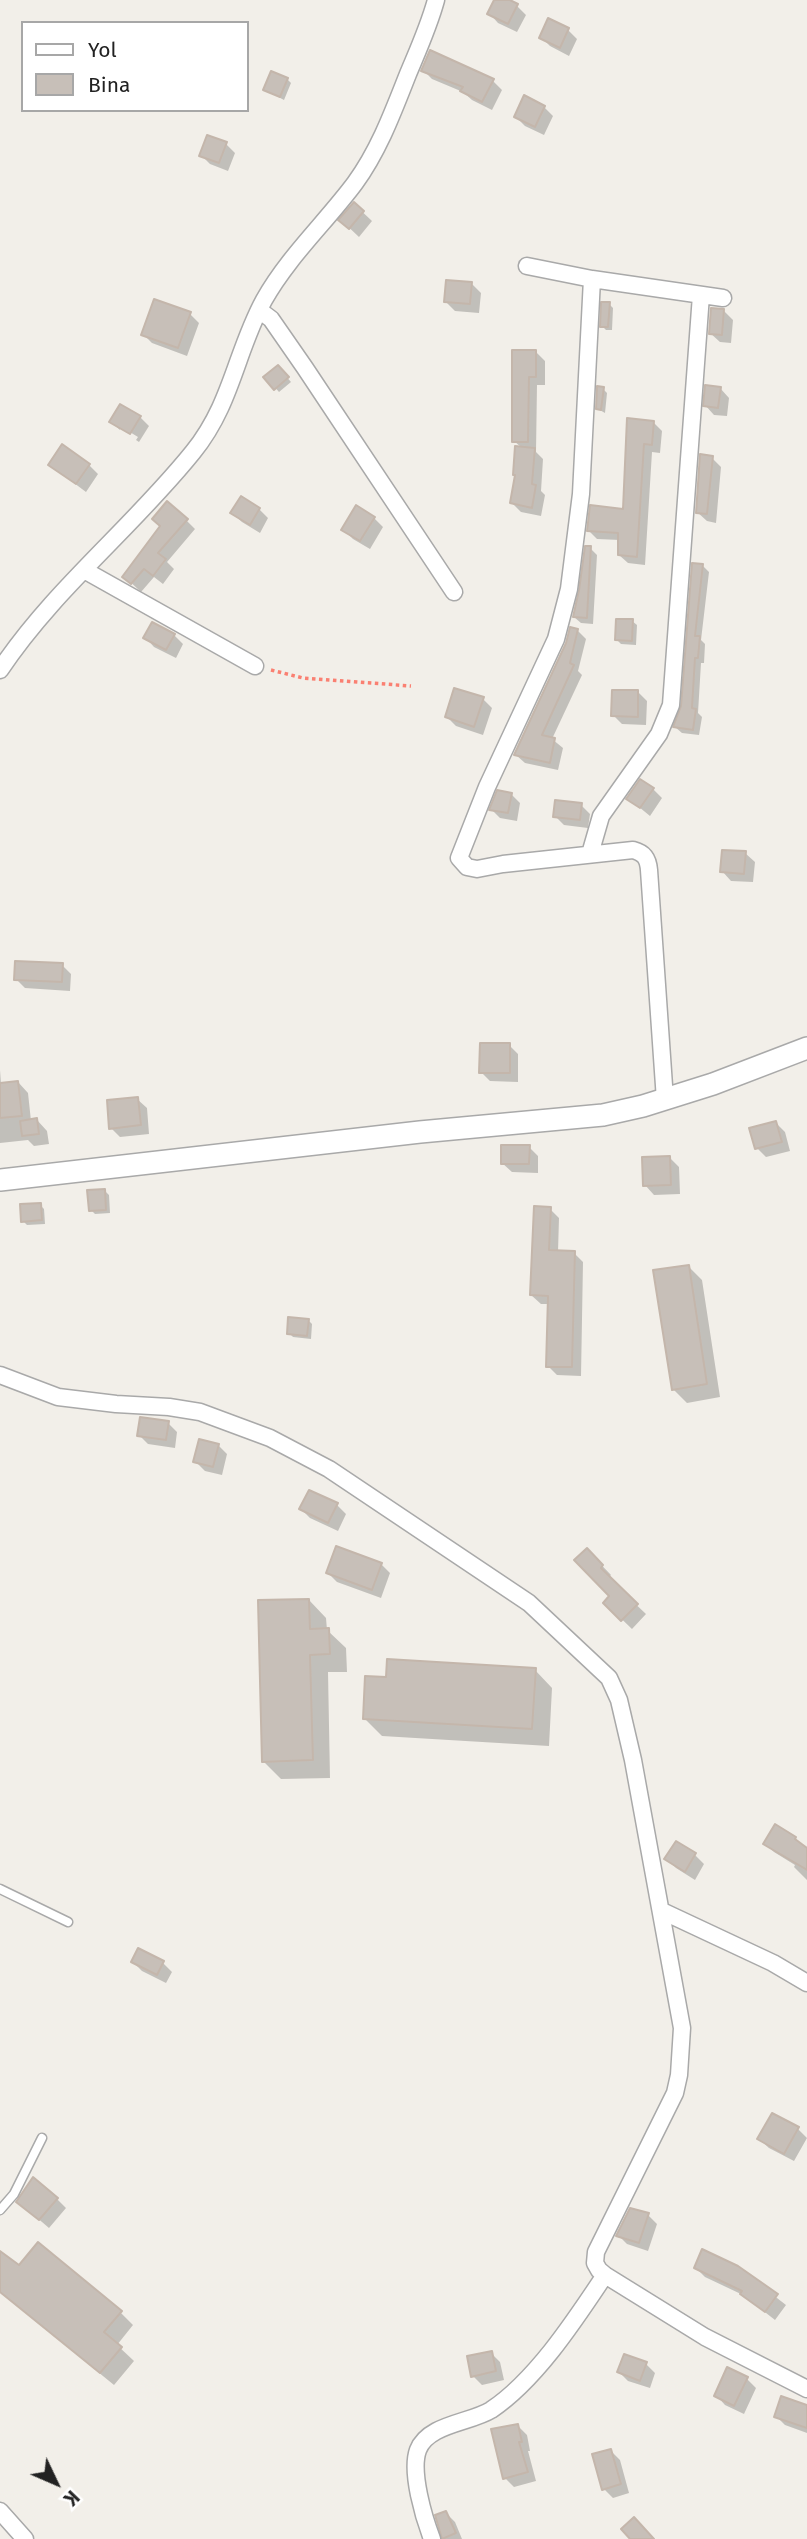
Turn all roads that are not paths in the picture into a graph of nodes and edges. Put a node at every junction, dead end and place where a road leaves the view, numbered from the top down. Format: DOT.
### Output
graph roads {
  1 [pos="436,0"];
  2 [pos="527,267"];
  3 [pos="592,279"];
  4 [pos="701,295"];
  5 [pos="723,298"];
  6 [pos="259,310"];
  7 [pos="84,570"];
  8 [pos="454,592"];
  9 [pos="255,666"];
  10 [pos="0,670"];
  11 [pos="590,854"];
  12 [pos="807,1048"];
  13 [pos="665,1100"];
  14 [pos="0,1181"];
  15 [pos="0,1375"];
  16 [pos="0,1889"];
  17 [pos="662,1911"];
  18 [pos="68,1922"];
  19 [pos="807,1983"];
  20 [pos="42,2137"];
  21 [pos="0,2210"];
  22 [pos="605,2275"];
  23 [pos="807,2389"];
  24 [pos="0,2511"];
  25 [pos="24,2539"];
  26 [pos="432,2539"];
  1 -- 6 [label="street"];
  2 -- 3 [label="street"];
  3 -- 4 [label="street"];
  3 -- 11 [label="street"];
  4 -- 5 [label="street"];
  4 -- 11 [label="street"];
  6 -- 7 [label="street"];
  6 -- 8 [label="street"];
  7 -- 9 [label="street"];
  7 -- 10 [label="street"];
  11 -- 13 [label="street"];
  12 -- 13 [label="street"];
  13 -- 14 [label="street"];
  15 -- 17 [label="street"];
  16 -- 18 [label="lane"];
  17 -- 19 [label="street"];
  17 -- 22 [label="street"];
  20 -- 21 [label="lane"];
  22 -- 23 [label="street"];
  22 -- 26 [label="street"];
  24 -- 25 [label="street"];
}
